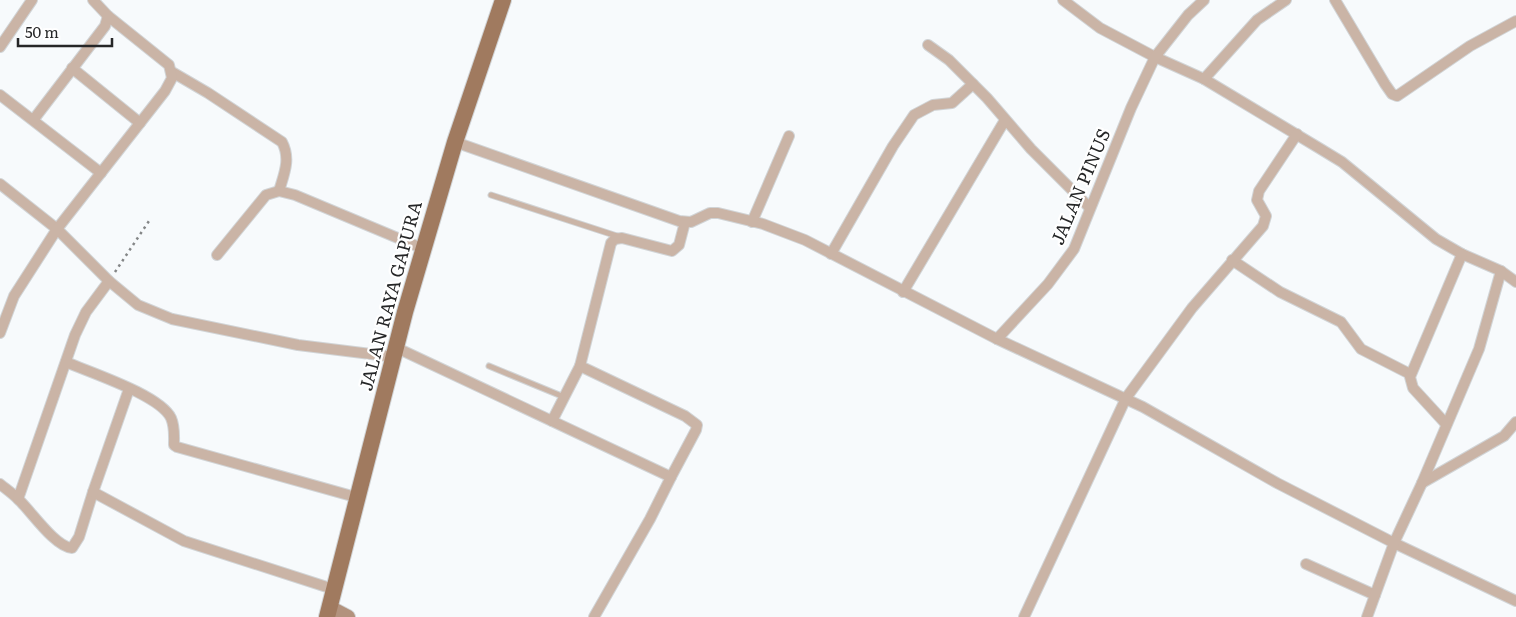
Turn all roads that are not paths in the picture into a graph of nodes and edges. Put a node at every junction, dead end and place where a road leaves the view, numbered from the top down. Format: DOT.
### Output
graph roads {
  1 [pos="32,0"];
  2 [pos="93,0"];
  3 [pos="503,0"];
  4 [pos="1063,0"];
  5 [pos="1204,0"];
  6 [pos="1286,0"];
  7 [pos="1335,0"];
  8 [pos="108,16"];
  9 [pos="1516,21"];
  10 [pos="928,45"];
  11 [pos="0,47"];
  12 [pos="1155,57"];
  13 [pos="72,68"];
  14 [pos="172,72"];
  15 [pos="1204,79"];
  16 [pos="973,84"];
  17 [pos="0,95"];
  18 [pos="34,120"];
  19 [pos="1005,120"];
  20 [pos="140,123"];
  21 [pos="1297,134"];
  22 [pos="789,136"];
  23 [pos="455,142"];
  24 [pos="101,173"];
  25 [pos="0,184"];
  26 [pos="279,191"];
  27 [pos="491,195"];
  28 [pos="1090,208"];
  29 [pos="685,222"];
  30 [pos="752,222"];
  31 [pos="57,229"];
  32 [pos="622,238"];
  33 [pos="424,249"];
  34 [pos="831,254"];
  35 [pos="1462,254"];
  36 [pos="217,255"];
  37 [pos="1232,260"];
  38 [pos="1501,272"];
  39 [pos="109,281"];
  40 [pos="1516,282"];
  41 [pos="903,292"];
  42 [pos="0,333"];
  43 [pos="997,339"];
  44 [pos="396,352"];
  45 [pos="66,362"];
  46 [pos="489,366"];
  47 [pos="580,366"];
  48 [pos="1410,374"];
  49 [pos="129,389"];
  50 [pos="564,397"];
  51 [pos="1126,398"];
  52 [pos="552,421"];
  53 [pos="1516,422"];
  54 [pos="1446,424"];
  55 [pos="671,477"];
  56 [pos="1422,483"];
  57 [pos="0,484"];
  58 [pos="93,492"];
  59 [pos="359,498"];
  60 [pos="18,499"];
  61 [pos="1394,543"];
  62 [pos="1306,564"];
  63 [pos="333,589"];
  64 [pos="1375,595"];
  65 [pos="1516,602"];
  66 [pos="328,612"];
  67 [pos="348,617"];
  68 [pos="594,617"];
  69 [pos="1024,617"];
  70 [pos="1366,617"];
  1 -- 11 [label="street"];
  2 -- 8 [label="street"];
  3 -- 23 [label="main road, JALAN RAYA GAPURA"];
  4 -- 12 [label="street"];
  5 -- 12 [label="street, JALAN PINUS"];
  6 -- 15 [label="street"];
  7 -- 9 [label="street"];
  8 -- 13 [label="street"];
  8 -- 14 [label="street"];
  10 -- 16 [label="street"];
  12 -- 15 [label="street"];
  12 -- 28 [label="street, JALAN PINUS"];
  13 -- 18 [label="street"];
  13 -- 20 [label="street"];
  14 -- 20 [label="street"];
  14 -- 26 [label="street"];
  15 -- 21 [label="street"];
  16 -- 19 [label="street"];
  16 -- 34 [label="street"];
  17 -- 18 [label="street"];
  18 -- 24 [label="street"];
  19 -- 28 [label="street"];
  19 -- 41 [label="street"];
  20 -- 24 [label="street"];
  21 -- 35 [label="street"];
  21 -- 37 [label="street"];
  22 -- 30 [label="street"];
  23 -- 29 [label="street"];
  23 -- 33 [label="main road, JALAN RAYA GAPURA"];
  24 -- 31 [label="street"];
  25 -- 31 [label="street"];
  26 -- 33 [label="street"];
  26 -- 36 [label="street"];
  27 -- 32 [label="lane"];
  28 -- 43 [label="street, JALAN PINUS"];
  29 -- 30 [label="street"];
  29 -- 32 [label="street"];
  30 -- 34 [label="street"];
  31 -- 39 [label="street"];
  31 -- 42 [label="street"];
  32 -- 47 [label="street"];
  33 -- 44 [label="main road, JALAN RAYA GAPURA"];
  34 -- 41 [label="street"];
  35 -- 38 [label="street"];
  35 -- 48 [label="street"];
  37 -- 48 [label="street"];
  37 -- 51 [label="street"];
  38 -- 40 [label="street"];
  38 -- 54 [label="street"];
  39 -- 44 [label="street"];
  39 -- 45 [label="street"];
  41 -- 43 [label="street"];
  43 -- 51 [label="street"];
  44 -- 52 [label="street"];
  44 -- 59 [label="main road, JALAN RAYA GAPURA"];
  45 -- 49 [label="street"];
  45 -- 60 [label="street"];
  46 -- 50 [label="lane"];
  47 -- 50 [label="street"];
  47 -- 55 [label="street"];
  48 -- 54 [label="street"];
  49 -- 58 [label="street"];
  49 -- 59 [label="street"];
  50 -- 52 [label="street"];
  51 -- 61 [label="street"];
  51 -- 69 [label="street"];
  52 -- 55 [label="street"];
  53 -- 56 [label="street"];
  54 -- 56 [label="street"];
  55 -- 68 [label="street"];
  56 -- 61 [label="street"];
  57 -- 60 [label="street"];
  58 -- 60 [label="street"];
  58 -- 63 [label="street"];
  59 -- 63 [label="main road, JALAN RAYA GAPURA"];
  61 -- 64 [label="street"];
  61 -- 65 [label="street"];
  62 -- 64 [label="street"];
  63 -- 66 [label="main road, JALAN RAYA GAPURA"];
  64 -- 70 [label="street"];
  66 -- 67 [label="main road"];
}
